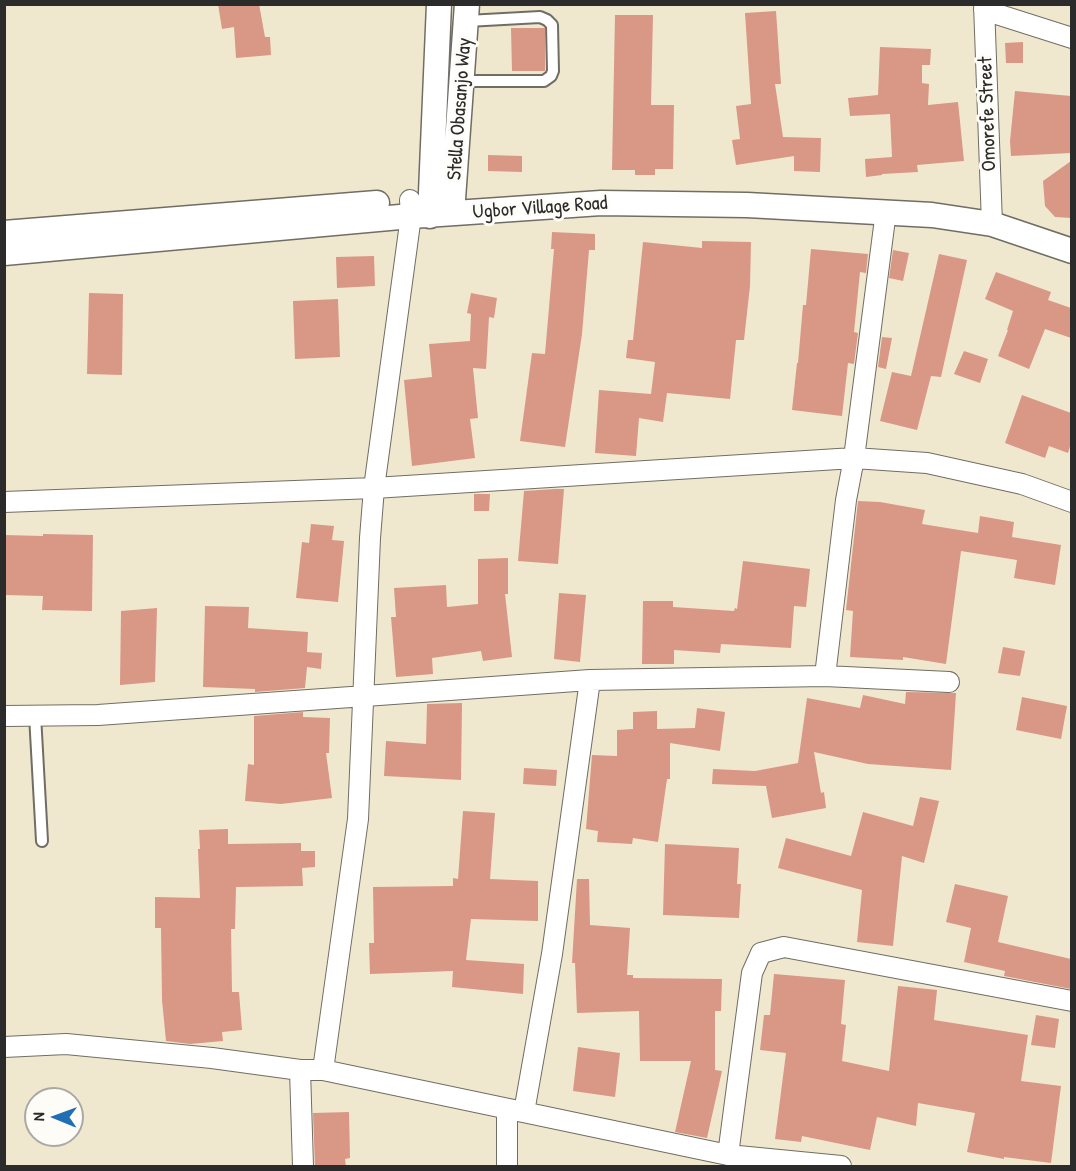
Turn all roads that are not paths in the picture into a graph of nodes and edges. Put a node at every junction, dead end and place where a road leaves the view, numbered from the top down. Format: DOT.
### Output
graph roads {
  1 [pos="439,4"];
  2 [pos="984,7"];
  3 [pos="467,13"];
  4 [pos="1071,38"];
  5 [pos="463,81"];
  6 [pos="431,207"];
  7 [pos="886,211"];
  8 [pos="992,224"];
  9 [pos="4,233"];
  10 [pos="1071,251"];
  11 [pos="4,253"];
  12 [pos="854,458"];
  13 [pos="374,488"];
  14 [pos="4,502"];
  15 [pos="1071,502"];
  16 [pos="825,676"];
  17 [pos="590,680"];
  18 [pos="949,682"];
  19 [pos="363,696"];
  20 [pos="35,715"];
  21 [pos="4,716"];
  22 [pos="42,841"];
  23 [pos="1071,1000"];
  24 [pos="4,1047"];
  25 [pos="300,1070"];
  26 [pos="323,1070"];
  27 [pos="515,1111"];
  28 [pos="728,1155"];
  29 [pos="303,1167"];
  30 [pos="507,1167"];
  31 [pos="841,1167"];
  1 -- 6 [label="street"];
  2 -- 4 [label="street"];
  2 -- 8 [label="street, Omorefe Street"];
  3 -- 5 [label="street, Stella Obasanjo Way"];
  3 -- 5 [label="lane"];
  5 -- 6 [label="street, Stella Obasanjo Way"];
  6 -- 7 [label="street, Ugbor Village Road"];
  6 -- 9 [label="street, Ugbor Village Road"];
  6 -- 11 [label="street, Ugbor Village Road"];
  6 -- 13 [label="street"];
  7 -- 8 [label="street, Ugbor Village Road"];
  7 -- 12 [label="street"];
  8 -- 10 [label="street, Ugbor Village Road"];
  12 -- 13 [label="street"];
  12 -- 15 [label="street"];
  12 -- 16 [label="street"];
  13 -- 14 [label="street"];
  13 -- 19 [label="street"];
  16 -- 17 [label="street"];
  16 -- 18 [label="street"];
  17 -- 19 [label="street"];
  17 -- 27 [label="street"];
  19 -- 20 [label="street"];
  19 -- 26 [label="street"];
  20 -- 21 [label="street"];
  20 -- 22 [label="lane"];
  23 -- 28 [label="street"];
  24 -- 25 [label="street"];
  25 -- 26 [label="street"];
  25 -- 29 [label="street"];
  26 -- 27 [label="street"];
  27 -- 28 [label="street"];
  27 -- 30 [label="street"];
  28 -- 31 [label="street"];
}
